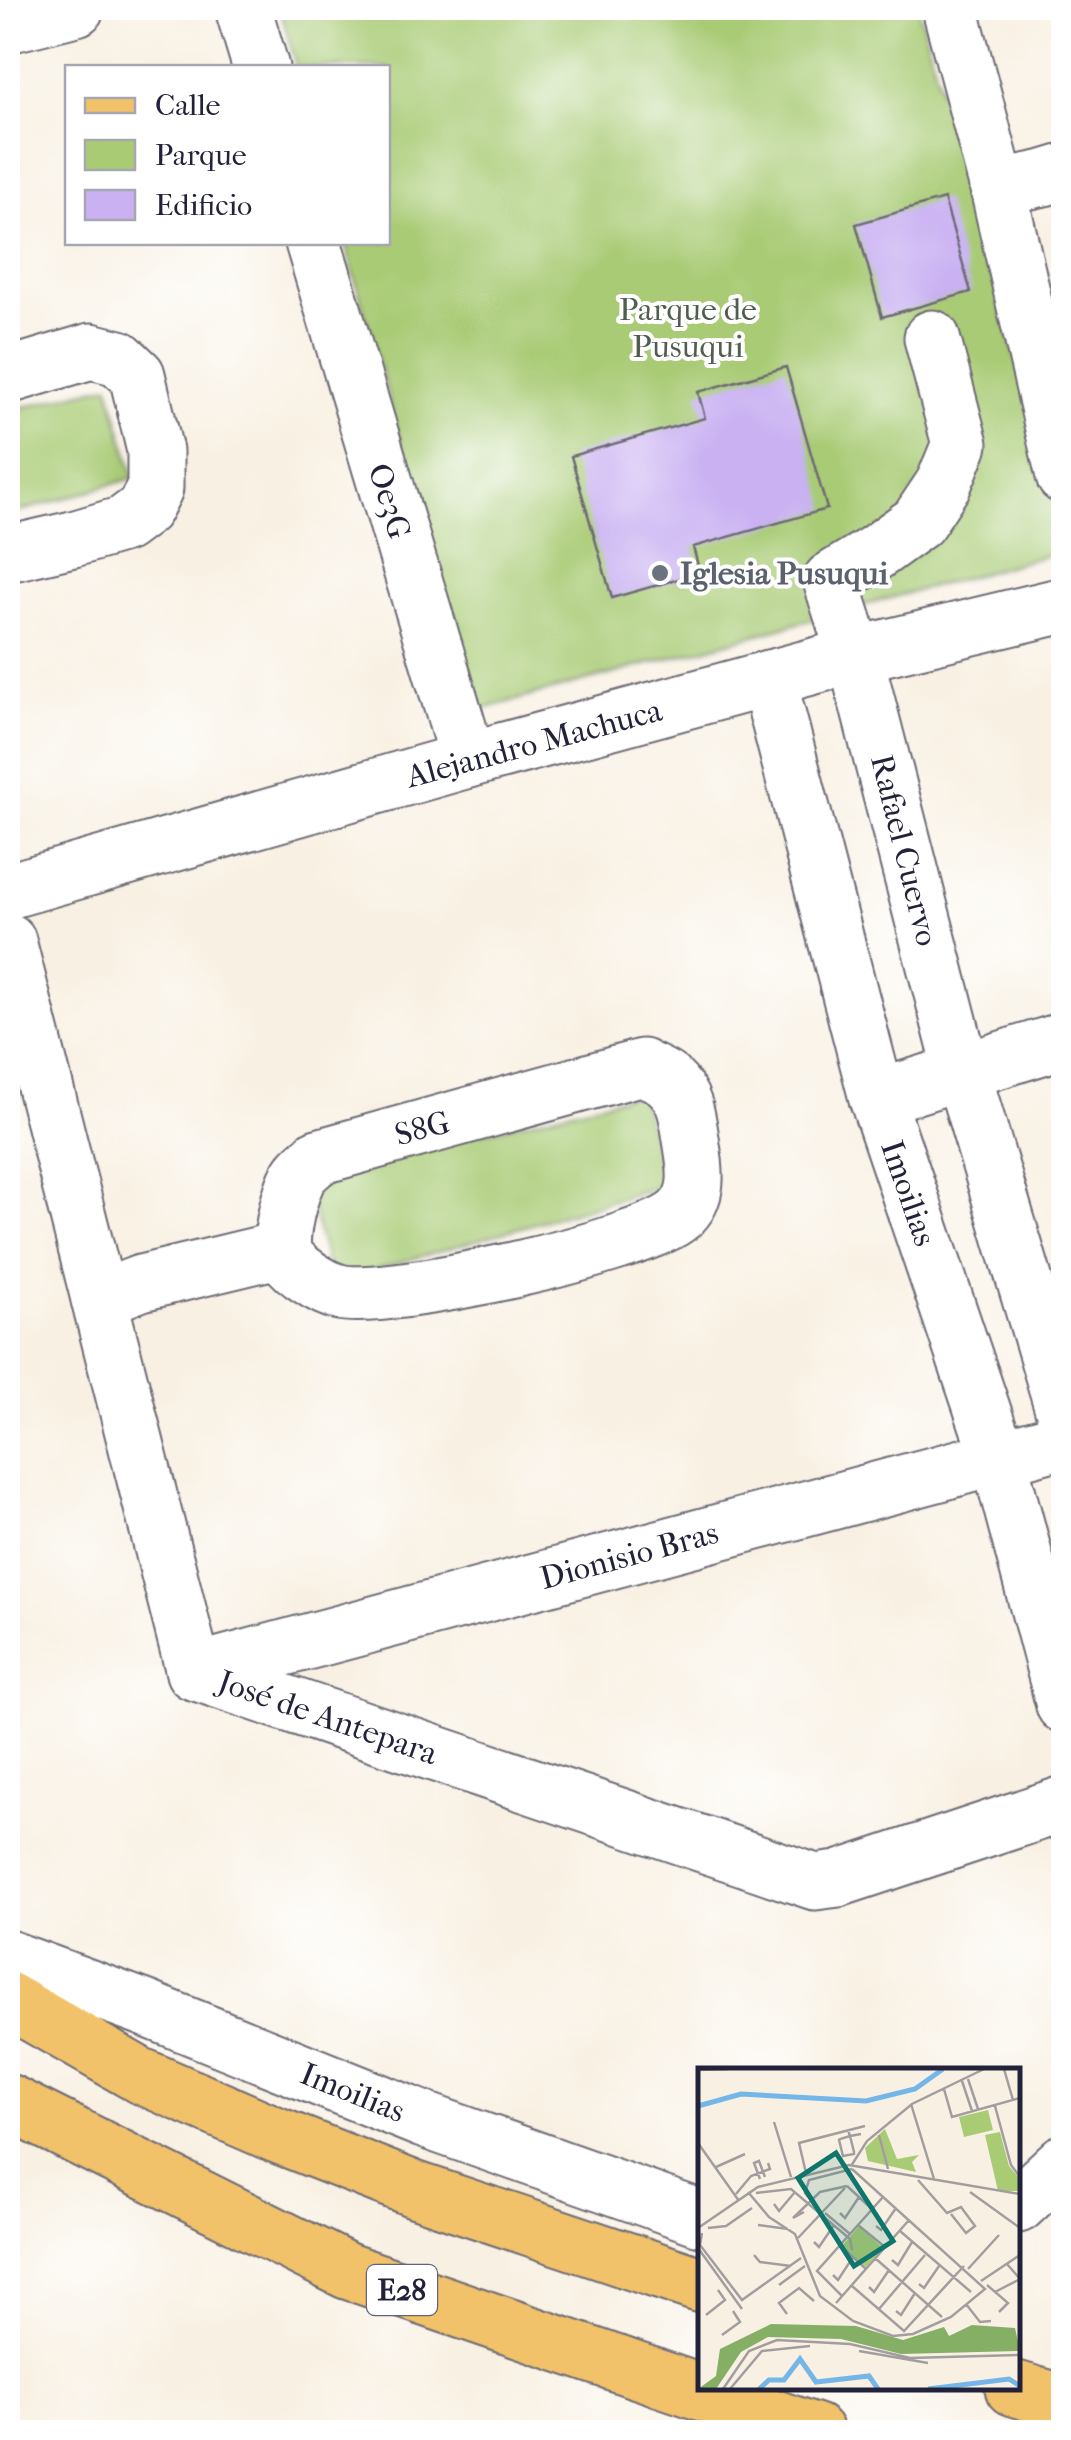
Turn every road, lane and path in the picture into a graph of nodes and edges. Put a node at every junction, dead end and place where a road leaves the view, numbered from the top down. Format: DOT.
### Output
graph roads {
  1 [pos="76,8"];
  2 [pos="243,8"];
  3 [pos="950,8"];
  4 [pos="8,26"];
  5 [pos="260,65"];
  6 [pos="1064,172"];
  7 [pos="998,188"];
  8 [pos="314,245"];
  9 [pos="932,338"];
  10 [pos="8,376"];
  11 [pos="1064,476"];
  12 [pos="8,554"];
  13 [pos="1064,605"];
  14 [pos="855,654"];
  15 [pos="768,678"];
  16 [pos="468,760"];
  17 [pos="8,891"];
  18 [pos="8,942"];
  19 [pos="1064,1040"];
  20 [pos="962,1071"];
  21 [pos="876,1098"];
  22 [pos="282,1248"];
  23 [pos="99,1299"];
  24 [pos="1064,1412"];
  25 [pos="1064,1440"];
  26 [pos="998,1456"];
  27 [pos="194,1672"];
  28 [pos="1064,1704"];
  29 [pos="1064,1804"];
  30 [pos="8,1958"];
  31 [pos="8,2000"];
  32 [pos="8,2102"];
  33 [pos="1064,2162"];
  34 [pos="1021,2202"];
  35 [pos="698,2217"];
  36 [pos="698,2284"];
  37 [pos="1020,2390"];
  38 [pos="1064,2403"];
  39 [pos="816,2432"];
  1 -- 4 [label="street"];
  2 -- 5 [label="street"];
  3 -- 7 [label="street"];
  6 -- 7 [label="street"];
  7 -- 11 [label="street"];
  8 -- 16 [label="street, Oe3G"];
  9 -- 14 [label="street, Rafael Cuervo"];
  10 -- 12 [label="street"];
  13 -- 14 [label="street, Alejandro Machuca"];
  14 -- 15 [label="street, Alejandro Machuca"];
  14 -- 20 [label="street, Rafael Cuervo"];
  15 -- 16 [label="street, Alejandro Machuca"];
  15 -- 21 [label="street, Imoilias"];
  16 -- 17 [label="street, Alejandro Machuca"];
  18 -- 23 [label="street, José de Antepara"];
  19 -- 20 [label="street"];
  20 -- 21 [label="street"];
  20 -- 24 [label="street, Rafael Cuervo"];
  21 -- 26 [label="street, Imoilias"];
  22 -- 22 [label="street, S8G"];
  22 -- 23 [label="street"];
  23 -- 27 [label="street, José de Antepara"];
  25 -- 26 [label="street, Dionisio Bras"];
  26 -- 27 [label="street, Dionisio Bras"];
  26 -- 28 [label="street, Imoilias"];
  27 -- 29 [label="street, José de Antepara"];
  30 -- 35 [label="street, Imoilias"];
  31 -- 36 [label="main road"];
  32 -- 39 [label="main road, E28"];
  33 -- 34 [label="street"];
  37 -- 38 [label="main road"];
}
